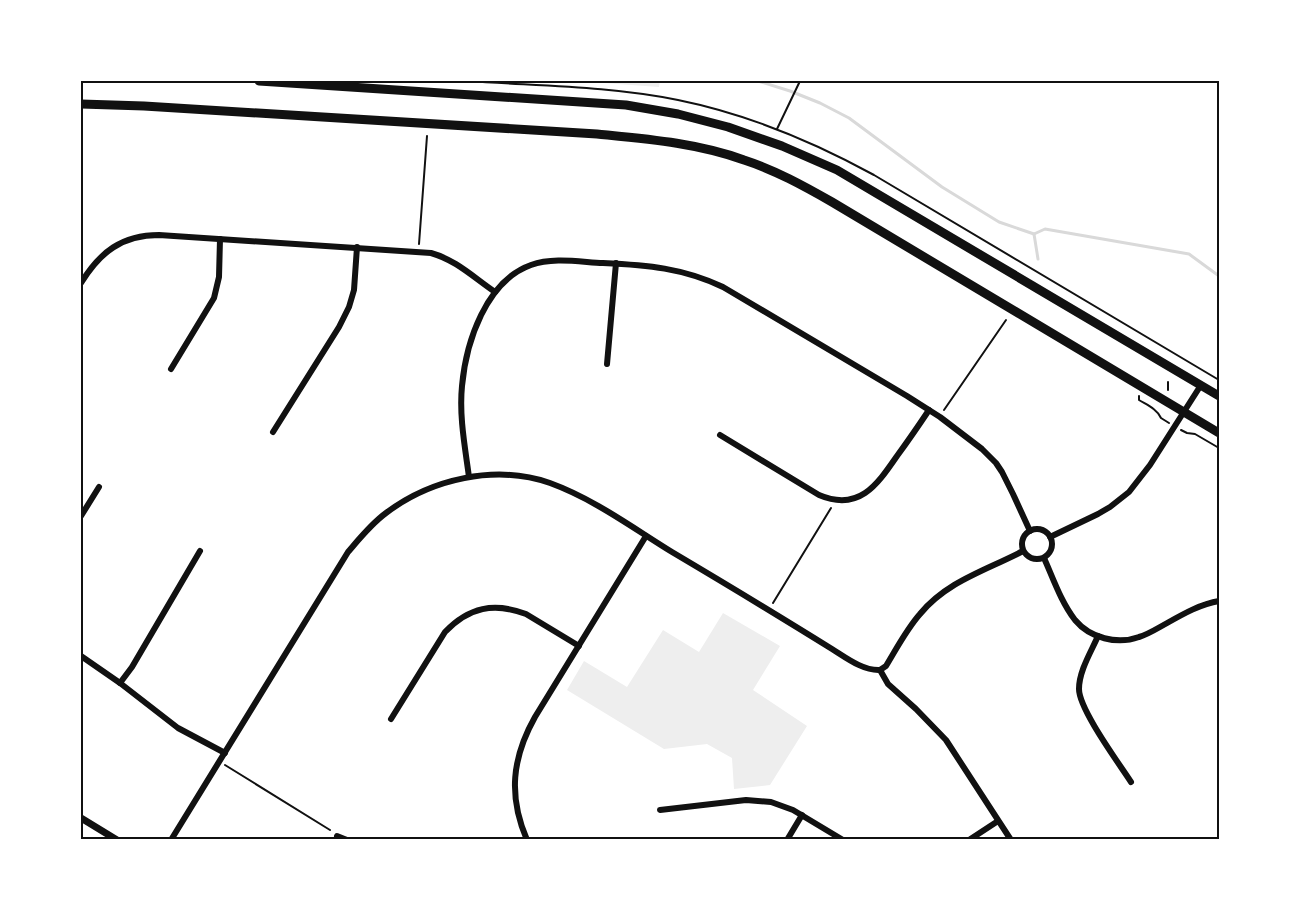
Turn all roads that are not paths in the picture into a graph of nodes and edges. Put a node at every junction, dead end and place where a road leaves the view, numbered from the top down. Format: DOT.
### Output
graph roads {
  1 [pos="259,81"];
  2 [pos="81,104"];
  3 [pos="220,239"];
  4 [pos="357,247"];
  5 [pos="616,264"];
  6 [pos="81,283"];
  7 [pos="495,292"];
  8 [pos="607,364"];
  9 [pos="171,369"];
  10 [pos="1200,385"];
  11 [pos="1219,396"];
  12 [pos="929,410"];
  13 [pos="1184,412"];
  14 [pos="273,432"];
  15 [pos="1219,433"];
  16 [pos="720,435"];
  17 [pos="469,477"];
  18 [pos="99,487"];
  19 [pos="81,516"];
  20 [pos="1030,531"];
  21 [pos="646,536"];
  22 [pos="1050,537"];
  23 [pos="200,551"];
  24 [pos="1023,551"];
  25 [pos="1044,558"];
  26 [pos="1219,601"];
  27 [pos="1098,636"];
  28 [pos="579,646"];
  29 [pos="81,656"];
  30 [pos="880,670"];
  31 [pos="120,683"];
  32 [pos="391,719"];
  33 [pos="225,753"];
  34 [pos="1131,782"];
  35 [pos="660,810"];
  36 [pos="802,815"];
  37 [pos="81,818"];
  38 [pos="998,821"];
  39 [pos="337,836"];
  40 [pos="117,840"];
  41 [pos="171,840"];
  42 [pos="347,840"];
  43 [pos="527,840"];
  44 [pos="787,840"];
  45 [pos="843,840"];
  46 [pos="969,840"];
  47 [pos="1011,840"];
  1 -- 10 [label="main road"];
  2 -- 13 [label="main road"];
  3 -- 4 [label="street"];
  3 -- 6 [label="street"];
  3 -- 9 [label="street"];
  4 -- 7 [label="street"];
  4 -- 14 [label="street"];
  5 -- 7 [label="street"];
  5 -- 8 [label="street"];
  5 -- 12 [label="street"];
  7 -- 17 [label="street"];
  10 -- 11 [label="main road"];
  10 -- 13 [label="street"];
  12 -- 16 [label="street"];
  12 -- 20 [label="street"];
  13 -- 15 [label="main road"];
  13 -- 22 [label="street"];
  17 -- 21 [label="street"];
  17 -- 33 [label="street"];
  18 -- 19 [label="street"];
  20 -- 22 [label="street"];
  20 -- 24 [label="street"];
  21 -- 28 [label="street"];
  21 -- 30 [label="street"];
  22 -- 25 [label="street"];
  23 -- 31 [label="street"];
  24 -- 25 [label="street"];
  24 -- 30 [label="street"];
  25 -- 27 [label="street"];
  26 -- 27 [label="street"];
  27 -- 34 [label="street"];
  28 -- 32 [label="street"];
  28 -- 43 [label="street"];
  29 -- 31 [label="street"];
  30 -- 38 [label="street"];
  31 -- 33 [label="street"];
  33 -- 41 [label="street"];
  35 -- 36 [label="street"];
  36 -- 44 [label="street"];
  36 -- 45 [label="street"];
  37 -- 40 [label="street"];
  38 -- 46 [label="street"];
  38 -- 47 [label="street"];
  39 -- 42 [label="street"];
}
